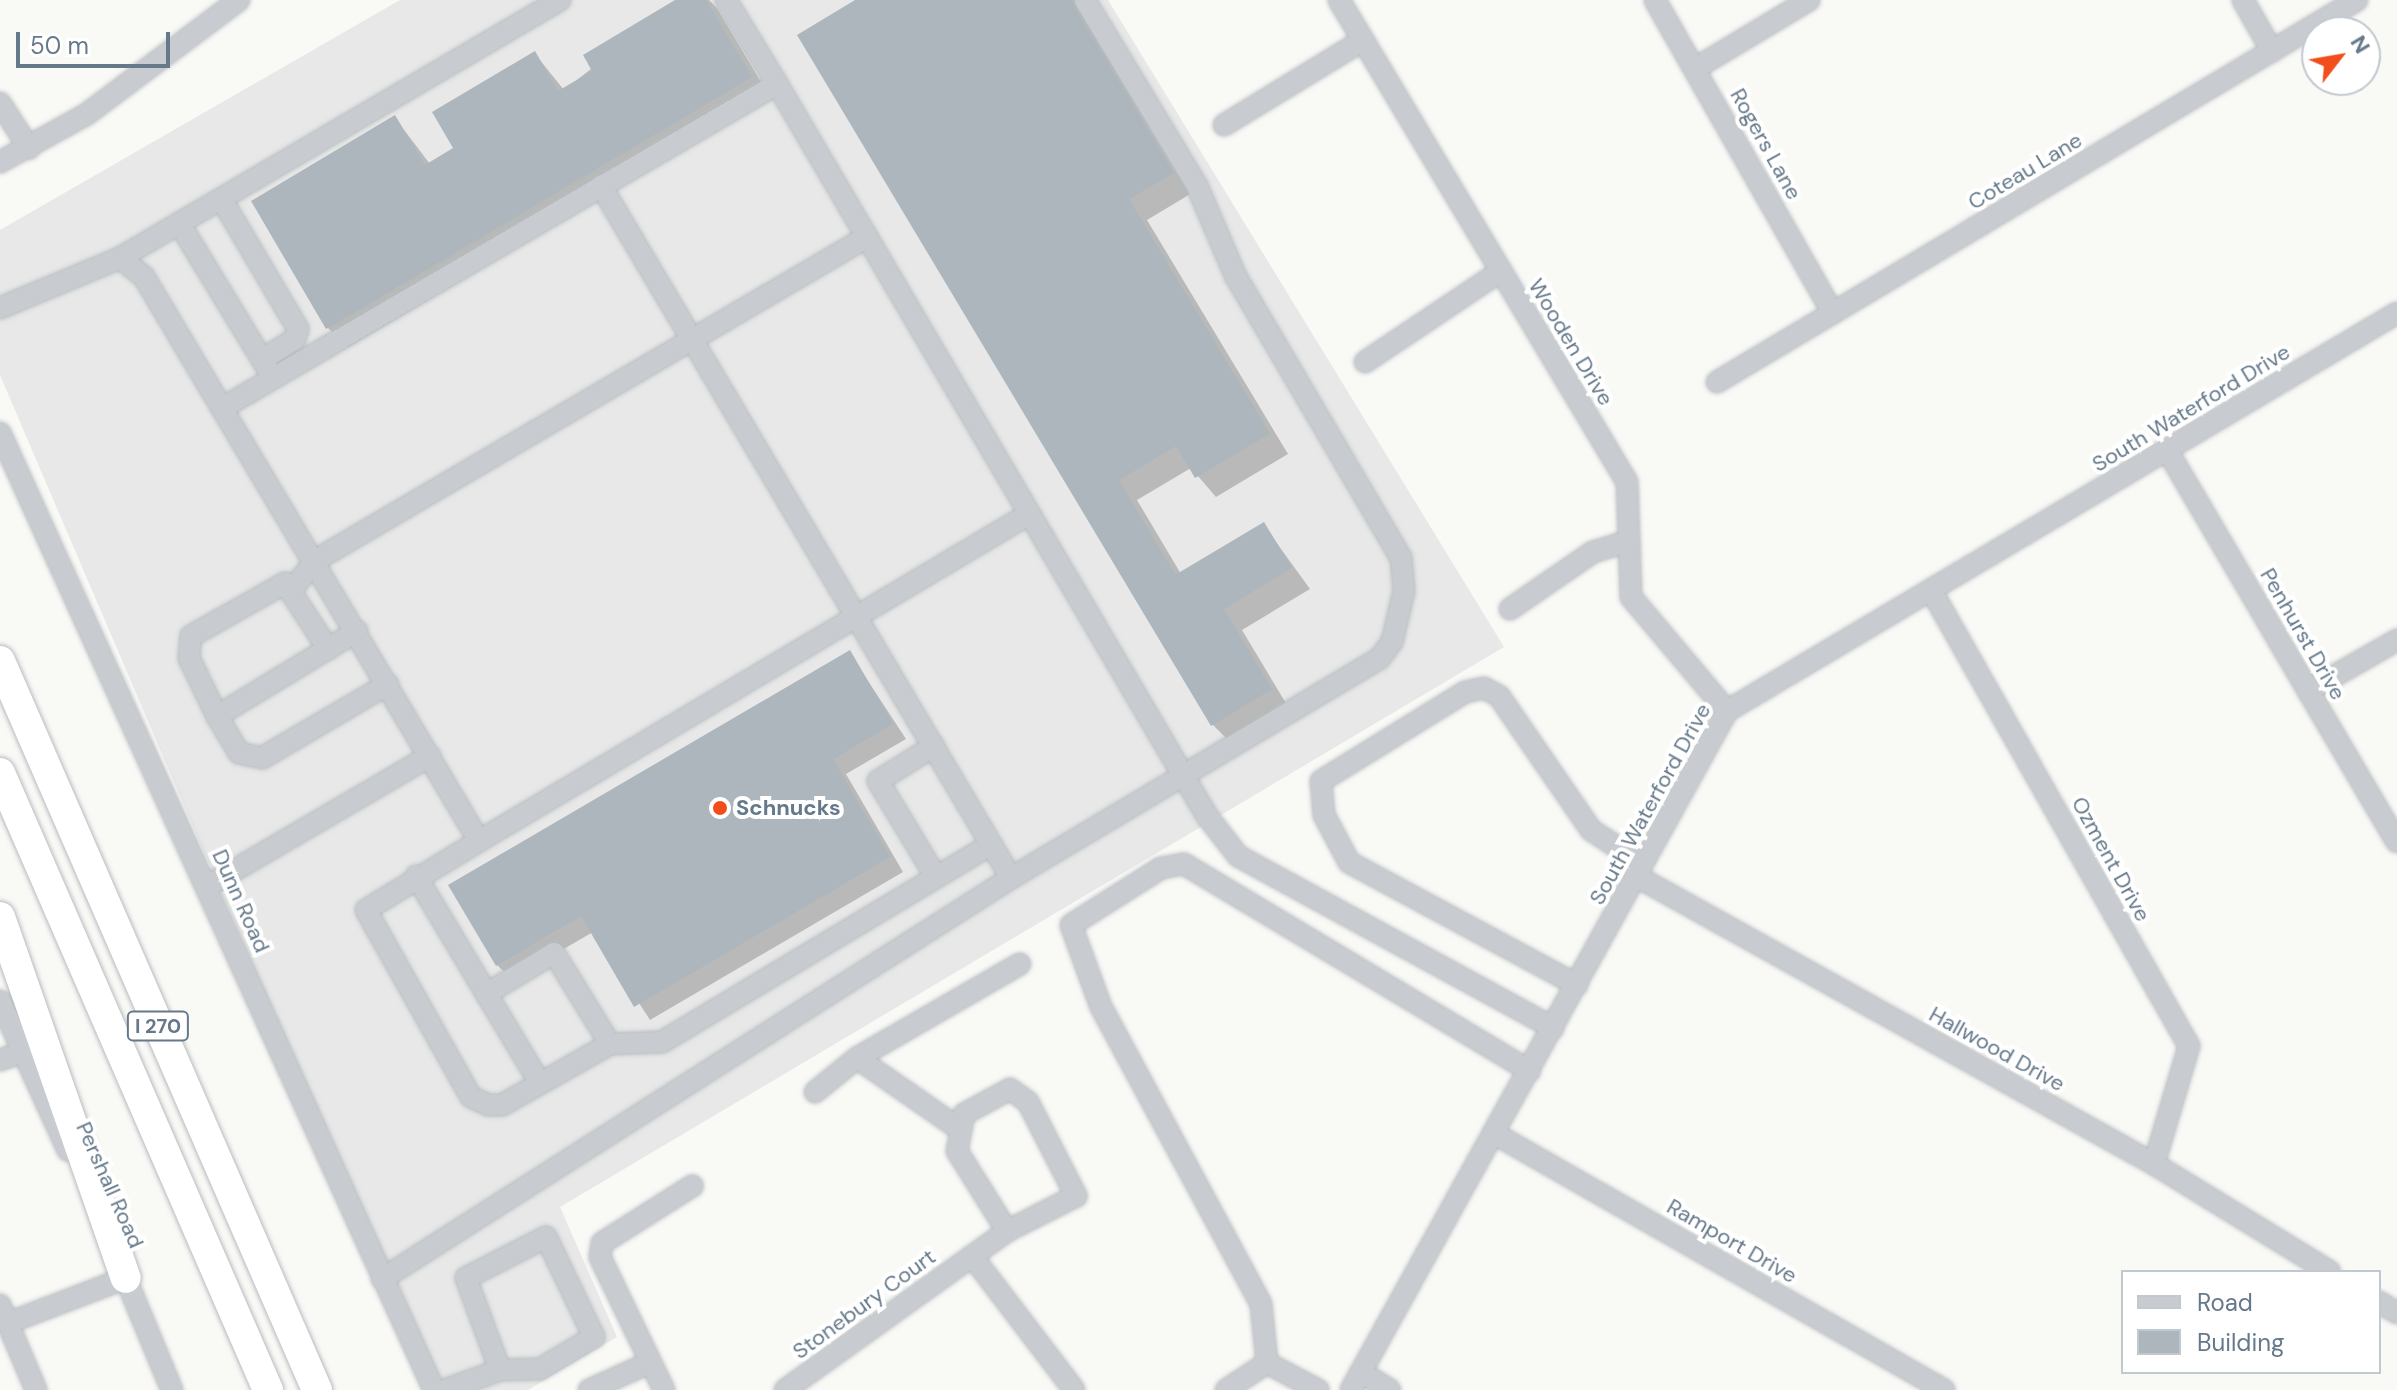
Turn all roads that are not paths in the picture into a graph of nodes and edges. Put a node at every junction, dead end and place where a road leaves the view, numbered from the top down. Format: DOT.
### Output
graph roads {
  1 [pos="239,0"];
  2 [pos="560,0"];
  3 [pos="726,0"];
  4 [pos="1085,0"];
  5 [pos="1339,0"];
  6 [pos="1655,0"];
  7 [pos="1809,0"];
  8 [pos="2243,0"];
  9 [pos="2357,0"];
  10 [pos="1363,40"];
  11 [pos="2272,51"];
  12 [pos="1696,68"];
  13 [pos="777,84"];
  14 [pos="0,103"];
  15 [pos="1224,125"];
  16 [pos="29,148"];
  17 [pos="0,162"];
  18 [pos="601,186"];
  19 [pos="222,200"];
  20 [pos="179,223"];
  21 [pos="867,237"];
  22 [pos="120,258"];
  23 [pos="1501,271"];
  24 [pos="0,308"];
  25 [pos="1833,313"];
  26 [pos="2397,313"];
  27 [pos="694,341"];
  28 [pos="1365,362"];
  29 [pos="268,369"];
  30 [pos="1717,382"];
  31 [pos="224,407"];
  32 [pos="0,433"];
  33 [pos="2167,450"];
  34 [pos="1029,514"];
  35 [pos="1629,541"];
  36 [pos="316,560"];
  37 [pos="292,589"];
  38 [pos="1931,590"];
  39 [pos="1510,609"];
  40 [pos="859,616"];
  41 [pos="357,631"];
  42 [pos="2397,640"];
  43 [pos="328,649"];
  44 [pos="0,661"];
  45 [pos="388,684"];
  46 [pos="2308,691"];
  47 [pos="1727,711"];
  48 [pos="217,716"];
  49 [pos="934,746"];
  50 [pos="430,756"];
  51 [pos="0,773"];
  52 [pos="1184,777"];
  53 [pos="479,841"];
  54 [pos="2397,842"];
  55 [pos="991,844"];
  56 [pos="1640,870"];
  57 [pos="416,876"];
  58 [pos="936,877"];
  59 [pos="1011,878"];
  60 [pos="209,885"];
  61 [pos="0,917"];
  62 [pos="1020,964"];
  63 [pos="1577,985"];
  64 [pos="486,994"];
  65 [pos="0,1001"];
  66 [pos="1553,1028"];
  67 [pos="610,1044"];
  68 [pos="23,1052"];
  69 [pos="857,1058"];
  70 [pos="0,1060"];
  71 [pos="1530,1071"];
  72 [pos="540,1083"];
  73 [pos="815,1092"];
  74 [pos="961,1130"];
  75 [pos="1495,1134"];
  76 [pos="2154,1164"];
  77 [pos="692,1186"];
  78 [pos="1007,1231"];
  79 [pos="972,1256"];
  80 [pos="2327,1270"];
  81 [pos="126,1278"];
  82 [pos="382,1279"];
  83 [pos="4,1314"];
  84 [pos="649,1363"];
  85 [pos="1267,1363"];
  86 [pos="505,1369"];
  87 [pos="1356,1381"];
  88 [pos="36,1390"];
  89 [pos="172,1390"];
  90 [pos="268,1390"];
  91 [pos="317,1390"];
  92 [pos="434,1390"];
  93 [pos="445,1390"];
  94 [pos="589,1390"];
  95 [pos="664,1390"];
  96 [pos="785,1390"];
  97 [pos="1074,1390"];
  98 [pos="1226,1390"];
  99 [pos="1318,1390"];
  100 [pos="1390,1390"];
  101 [pos="1944,1390"];
  1 -- 16 [label="street"];
  2 -- 19 [label="street"];
  3 -- 13 [label="street"];
  4 -- 52 [label="street"];
  5 -- 10 [label="street, Wooden Drive"];
  6 -- 12 [label="street, Rogers Lane"];
  7 -- 12 [label="street"];
  8 -- 11 [label="street"];
  9 -- 11 [label="street, Coteau Lane"];
  10 -- 15 [label="street"];
  10 -- 23 [label="street, Wooden Drive"];
  11 -- 25 [label="street, Coteau Lane"];
  12 -- 25 [label="street, Rogers Lane"];
  13 -- 18 [label="street"];
  13 -- 21 [label="street"];
  14 -- 16 [label="street"];
  16 -- 17 [label="street"];
  18 -- 27 [label="street"];
  18 -- 29 [label="street"];
  19 -- 20 [label="street"];
  19 -- 29 [label="street"];
  20 -- 22 [label="street"];
  20 -- 29 [label="street"];
  21 -- 27 [label="street"];
  21 -- 34 [label="street"];
  22 -- 24 [label="street"];
  22 -- 31 [label="street"];
  23 -- 28 [label="street"];
  23 -- 35 [label="street, Wooden Drive"];
  25 -- 30 [label="street, Coteau Lane"];
  26 -- 33 [label="street, South Waterford Drive"];
  27 -- 36 [label="street"];
  27 -- 40 [label="street"];
  29 -- 31 [label="street"];
  31 -- 36 [label="street"];
  32 -- 60 [label="street, Dunn Road"];
  33 -- 38 [label="street, South Waterford Drive"];
  33 -- 46 [label="street, Penhurst Drive"];
  34 -- 40 [label="street"];
  34 -- 52 [label="street"];
  35 -- 39 [label="street"];
  35 -- 47 [label="street, Wooden Drive"];
  36 -- 37 [label="street"];
  36 -- 41 [label="street"];
  37 -- 43 [label="street"];
  37 -- 48 [label="street"];
  38 -- 47 [label="street, South Waterford Drive"];
  38 -- 76 [label="street, Ozment Drive"];
  40 -- 49 [label="street"];
  40 -- 53 [label="street"];
  41 -- 43 [label="street"];
  41 -- 45 [label="street"];
  42 -- 46 [label="street"];
  43 -- 48 [label="street"];
  44 -- 91 [label="highway, I 270"];
  45 -- 48 [label="street"];
  45 -- 50 [label="street"];
  46 -- 54 [label="street, Penhurst Drive"];
  47 -- 56 [label="street, South Waterford Drive"];
  49 -- 55 [label="street"];
  49 -- 58 [label="street"];
  50 -- 53 [label="street"];
  50 -- 60 [label="street"];
  51 -- 90 [label="highway, I 270"];
  52 -- 59 [label="street"];
  52 -- 66 [label="street"];
  53 -- 57 [label="street"];
  55 -- 58 [label="street"];
  55 -- 59 [label="street"];
  56 -- 63 [label="street, South Waterford Drive"];
  56 -- 63 [label="street, Hallwood Drive"];
  56 -- 76 [label="street, Hallwood Drive"];
  57 -- 64 [label="street"];
  57 -- 72 [label="street"];
  58 -- 67 [label="street"];
  59 -- 82 [label="street"];
  60 -- 82 [label="street, Dunn Road"];
  61 -- 81 [label="highway"];
  62 -- 69 [label="street"];
  63 -- 66 [label="street, South Waterford Drive"];
  64 -- 67 [label="street"];
  64 -- 72 [label="street"];
  65 -- 68 [label="street, Pershall Road"];
  66 -- 71 [label="street, South Waterford Drive"];
  67 -- 72 [label="street"];
  68 -- 70 [label="street"];
  68 -- 81 [label="street, Pershall Road"];
  69 -- 73 [label="street"];
  69 -- 74 [label="street"];
  71 -- 75 [label="street, South Waterford Drive"];
  71 -- 85 [label="street"];
  74 -- 78 [label="street"];
  74 -- 78 [label="street, Stonebury Court"];
  75 -- 87 [label="street, South Waterford Drive"];
  75 -- 101 [label="street, Ramport Drive"];
  76 -- 80 [label="street, Hallwood Drive"];
  77 -- 84 [label="street"];
  78 -- 79 [label="street, Stonebury Court"];
  79 -- 96 [label="street, Stonebury Court"];
  79 -- 97 [label="street, Stonebury Court"];
  81 -- 83 [label="street"];
  81 -- 89 [label="street, Pershall Road"];
  82 -- 92 [label="street, Dunn Road"];
  83 -- 88 [label="street"];
  84 -- 94 [label="street"];
  84 -- 95 [label="street"];
  85 -- 98 [label="street"];
  85 -- 99 [label="street"];
  86 -- 86 [label="street"];
  86 -- 93 [label="street"];
  87 -- 100 [label="street"];
}
